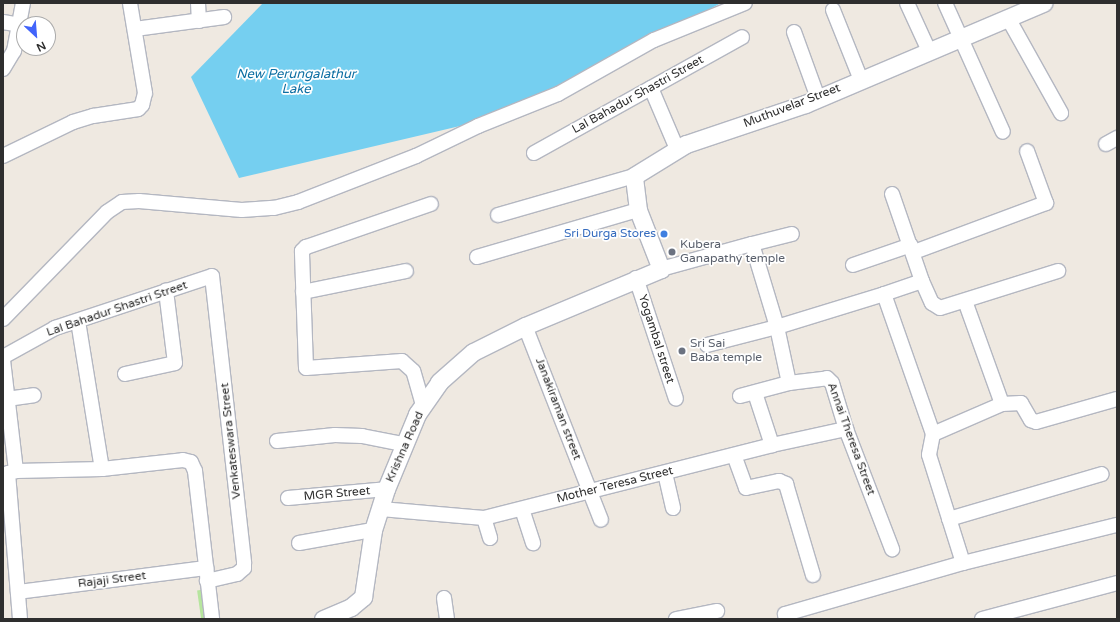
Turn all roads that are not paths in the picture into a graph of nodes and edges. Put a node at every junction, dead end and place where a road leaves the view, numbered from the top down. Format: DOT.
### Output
graph roads {
  1 [pos="23,3"];
  2 [pos="130,3"];
  3 [pos="198,3"];
  4 [pos="745,3"];
  5 [pos="907,3"];
  6 [pos="945,3"];
  7 [pos="1043,3"];
  8 [pos="1024,7"];
  9 [pos="833,10"];
  10 [pos="21,16"];
  11 [pos="224,17"];
  12 [pos="1008,18"];
  13 [pos="199,21"];
  14 [pos="3,22"];
  15 [pos="16,24"];
  16 [pos="135,29"];
  17 [pos="794,32"];
  18 [pos="742,37"];
  19 [pos="960,37"];
  20 [pos="16,42"];
  21 [pos="929,51"];
  22 [pos="3,69"];
  23 [pos="861,80"];
  24 [pos="650,88"];
  25 [pos="818,98"];
  26 [pos="1061,113"];
  27 [pos="1003,132"];
  28 [pos="677,149"];
  29 [pos="1027,151"];
  30 [pos="534,153"];
  31 [pos="3,156"];
  32 [pos="634,176"];
  33 [pos="892,194"];
  34 [pos="431,204"];
  35 [pos="638,210"];
  36 [pos="498,215"];
  37 [pos="792,234"];
  38 [pos="752,244"];
  39 [pos="912,248"];
  40 [pos="477,257"];
  41 [pos="853,265"];
  42 [pos="661,269"];
  43 [pos="406,271"];
  44 [pos="1058,271"];
  45 [pos="212,276"];
  46 [pos="636,278"];
  47 [pos="922,281"];
  48 [pos="166,291"];
  49 [pos="303,292"];
  50 [pos="884,294"];
  51 [pos="965,302"];
  52 [pos="3,319"];
  53 [pos="78,321"];
  54 [pos="525,326"];
  55 [pos="777,327"];
  56 [pos="707,345"];
  57 [pos="3,358"];
  58 [pos="125,374"];
  59 [pos="789,384"];
  60 [pos="755,393"];
  61 [pos="34,395"];
  62 [pos="740,396"];
  63 [pos="7,399"];
  64 [pos="676,399"];
  65 [pos="1117,399"];
  66 [pos="1002,404"];
  67 [pos="423,405"];
  68 [pos="846,429"];
  69 [pos="933,434"];
  70 [pos="277,441"];
  71 [pos="404,444"];
  72 [pos="772,445"];
  73 [pos="734,455"];
  74 [pos="102,469"];
  75 [pos="665,472"];
  76 [pos="9,473"];
  77 [pos="1102,474"];
  78 [pos="386,489"];
  79 [pos="590,492"];
  80 [pos="288,498"];
  81 [pos="674,508"];
  82 [pos="381,509"];
  83 [pos="522,509"];
  84 [pos="484,518"];
  85 [pos="949,519"];
  86 [pos="601,520"];
  87 [pos="1117,525"];
  88 [pos="373,530"];
  89 [pos="490,538"];
  90 [pos="299,543"];
  91 [pos="533,543"];
  92 [pos="892,549"];
  93 [pos="963,563"];
  94 [pos="206,575"];
  95 [pos="813,575"];
  96 [pos="1117,583"];
  97 [pos="18,592"];
  98 [pos="444,598"];
  99 [pos="717,611"];
  100 [pos="20,619"];
  101 [pos="212,619"];
  102 [pos="323,619"];
  103 [pos="447,619"];
  104 [pos="676,619"];
  105 [pos="786,619"];
  106 [pos="982,619"];
  1 -- 10 [label="street"];
  2 -- 16 [label="street"];
  3 -- 13 [label="street"];
  4 -- 52 [label="street"];
  5 -- 21 [label="street"];
  6 -- 19 [label="street"];
  7 -- 8 [label="street, Muthuvelar Street"];
  8 -- 12 [label="street, Muthuvelar Street"];
  9 -- 23 [label="street"];
  11 -- 13 [label="street"];
  12 -- 19 [label="street, Muthuvelar Street"];
  12 -- 26 [label="street"];
  13 -- 16 [label="street"];
  14 -- 15 [label="street"];
  16 -- 31 [label="street"];
  17 -- 25 [label="street"];
  18 -- 24 [label="street, Lal Bahadur Shastri Street"];
  19 -- 21 [label="street, Muthuvelar Street"];
  19 -- 27 [label="street"];
  20 -- 22 [label="street"];
  21 -- 23 [label="street, Muthuvelar Street"];
  23 -- 25 [label="street, Muthuvelar Street"];
  24 -- 28 [label="street"];
  24 -- 30 [label="street, Lal Bahadur Shastri Street"];
  25 -- 28 [label="street, Muthuvelar Street"];
  28 -- 32 [label="street, Muthuvelar Street"];
  29 -- 39 [label="street"];
  32 -- 35 [label="street"];
  32 -- 36 [label="street"];
  33 -- 39 [label="street"];
  34 -- 49 [label="street"];
  35 -- 40 [label="street"];
  35 -- 42 [label="street"];
  37 -- 38 [label="street"];
  38 -- 42 [label="street"];
  38 -- 55 [label="street"];
  39 -- 41 [label="street"];
  39 -- 47 [label="street"];
  42 -- 46 [label="street, Krishna Road"];
  43 -- 49 [label="street"];
  44 -- 51 [label="street"];
  45 -- 48 [label="street, Lal Bahadur Shastri Street"];
  45 -- 94 [label="street, Venkateswara Street"];
  46 -- 54 [label="street, Krishna Road"];
  46 -- 64 [label="street, Yogambal street"];
  47 -- 50 [label="street"];
  47 -- 51 [label="street"];
  48 -- 53 [label="street, Lal Bahadur Shastri Street"];
  48 -- 58 [label="street"];
  49 -- 67 [label="street"];
  50 -- 55 [label="street"];
  50 -- 69 [label="street"];
  51 -- 66 [label="street"];
  53 -- 57 [label="street, Lal Bahadur Shastri Street"];
  53 -- 74 [label="street"];
  54 -- 67 [label="street, Krishna Road"];
  54 -- 79 [label="street, Janakiraman street"];
  55 -- 56 [label="street"];
  55 -- 59 [label="street"];
  57 -- 63 [label="street"];
  59 -- 60 [label="street, Annai Theresa Street"];
  59 -- 68 [label="street, Annai Theresa Street"];
  60 -- 62 [label="street, Annai Theresa Street"];
  60 -- 72 [label="street"];
  61 -- 63 [label="street"];
  63 -- 76 [label="street"];
  65 -- 66 [label="street"];
  66 -- 69 [label="street"];
  67 -- 71 [label="street, Krishna Road"];
  68 -- 72 [label="street, Mother Teresa Street"];
  68 -- 92 [label="street, Annai Theresa Street"];
  69 -- 85 [label="street"];
  70 -- 71 [label="street"];
  71 -- 78 [label="street, Krishna Road"];
  72 -- 73 [label="street, Mother Teresa Street"];
  73 -- 75 [label="street, Mother Teresa Street"];
  73 -- 95 [label="street"];
  74 -- 76 [label="street"];
  74 -- 94 [label="street"];
  75 -- 79 [label="street, Mother Teresa Street"];
  75 -- 81 [label="street"];
  76 -- 97 [label="street"];
  77 -- 85 [label="street"];
  78 -- 80 [label="street, MGR Street"];
  78 -- 82 [label="street, Krishna Road"];
  79 -- 83 [label="street, Mother Teresa Street"];
  79 -- 86 [label="street, Janakiraman street"];
  82 -- 84 [label="street, Mother Teresa Street"];
  82 -- 88 [label="street, Krishna Road"];
  83 -- 84 [label="street, Mother Teresa Street"];
  83 -- 91 [label="street"];
  84 -- 89 [label="street"];
  85 -- 93 [label="street"];
  87 -- 93 [label="street"];
  88 -- 90 [label="street"];
  88 -- 102 [label="street, Krishna Road"];
  93 -- 105 [label="street"];
  94 -- 97 [label="street, Rajaji Street"];
  94 -- 101 [label="street"];
  96 -- 106 [label="street"];
  97 -- 100 [label="street"];
  98 -- 103 [label="street"];
  99 -- 104 [label="street"];
}
